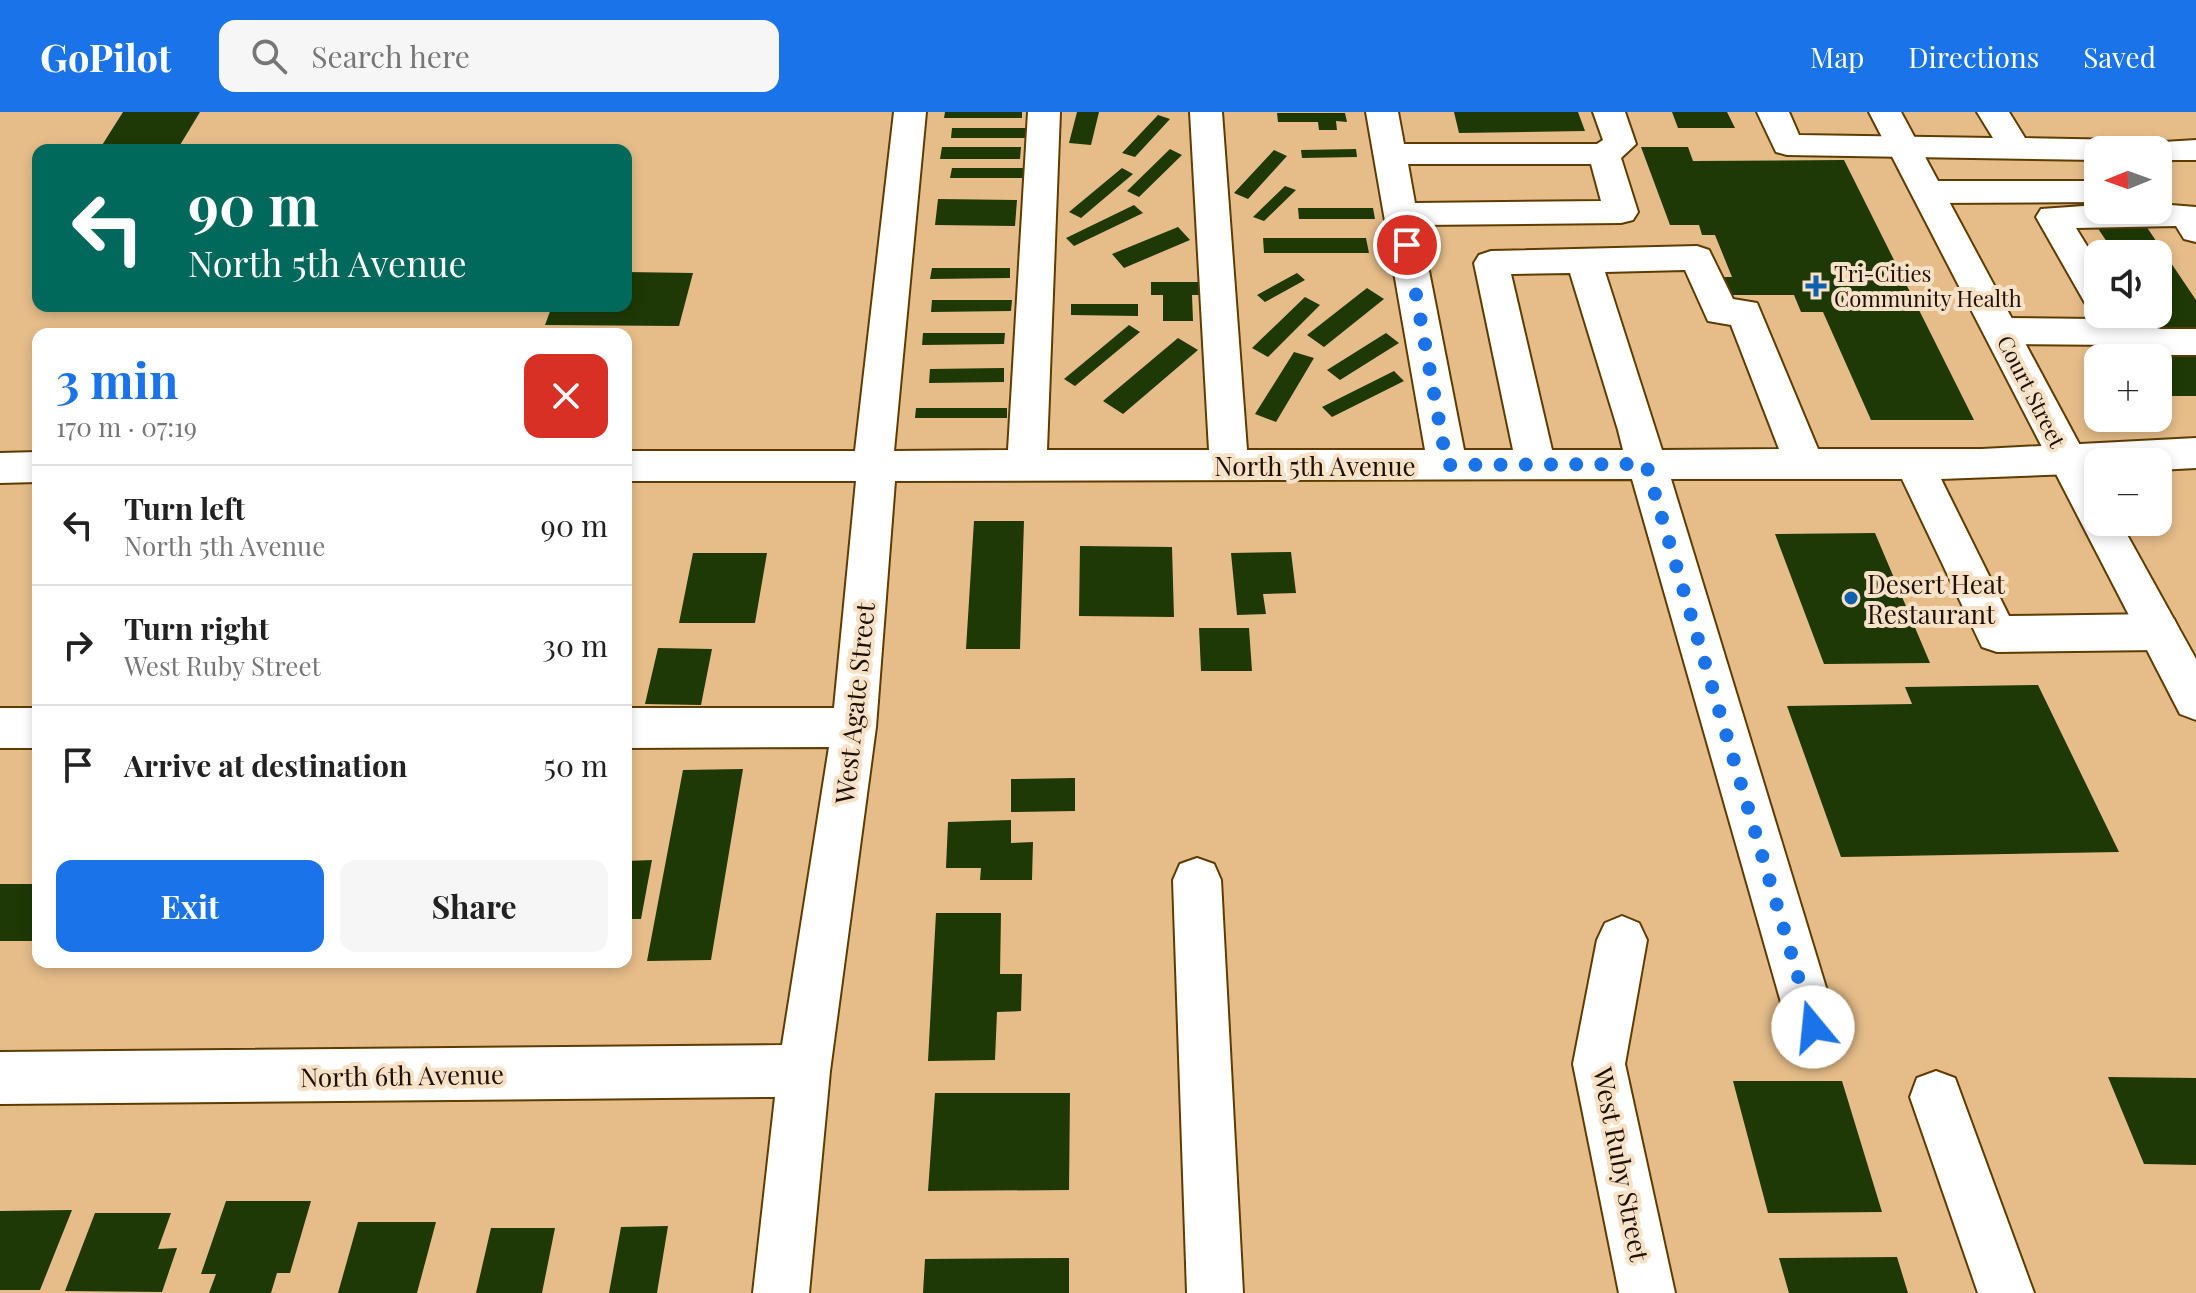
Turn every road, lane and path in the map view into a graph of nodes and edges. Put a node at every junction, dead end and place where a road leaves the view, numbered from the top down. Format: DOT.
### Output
graph roads {
  1 [pos="910,112"];
  2 [pos="1044,112"];
  3 [pos="1206,112"];
  4 [pos="1382,112"];
  5 [pos="1609,112"];
  6 [pos="1773,112"];
  7 [pos="1885,112"];
  8 [pos="1993,112"];
  9 [pos="1905,149"];
  10 [pos="2016,149"];
  11 [pos="2084,150"];
  12 [pos="2172,150"];
  13 [pos="2196,150"];
  14 [pos="1390,154"];
  15 [pos="1604,154"];
  16 [pos="1928,192"];
  17 [pos="2084,192"];
  18 [pos="2172,192"];
  19 [pos="2196,192"];
  20 [pos="1401,214"];
  21 [pos="2196,231"];
  22 [pos="1584,261"];
  23 [pos="2084,270"];
  24 [pos="2084,325"];
  25 [pos="2127,328"];
  26 [pos="2002,331"];
  27 [pos="2196,342"];
  28 [pos="2067,458"];
  29 [pos="2192,460"];
  30 [pos="1914,463"];
  31 [pos="1536,464"];
  32 [pos="1646,464"];
  33 [pos="1804,464"];
  34 [pos="1027,465"];
  35 [pos="1229,465"];
  36 [pos="1447,465"];
  37 [pos="632,466"];
  38 [pos="877,466"];
  39 [pos="32,467"];
  40 [pos="0,468"];
  41 [pos="2084,491"];
  42 [pos="2108,536"];
  43 [pos="2159,632"];
  44 [pos="2193,688"];
  45 [pos="854,727"];
  46 [pos="0,728"];
  47 [pos="32,728"];
  48 [pos="632,728"];
  49 [pos="1197,880"];
  50 [pos="1622,940"];
  51 [pos="1813,1027"];
  52 [pos="804,1071"];
  53 [pos="0,1078"];
  54 [pos="1936,1097"];
  55 [pos="781,1293"];
  56 [pos="1215,1293"];
  57 [pos="1647,1293"];
  58 [pos="2006,1293"];
  1 -- 38 [label="street, West Agate Street"];
  2 -- 34 [label="street"];
  3 -- 35 [label="street"];
  4 -- 14 [label="street"];
  5 -- 15 [label="street"];
  6 -- 9 [label="street"];
  7 -- 9 [label="street, Court Street"];
  8 -- 10 [label="street"];
  9 -- 10 [label="street"];
  9 -- 16 [label="street, Court Street"];
  10 -- 11 [label="street"];
  12 -- 13 [label="street"];
  14 -- 15 [label="street"];
  14 -- 20 [label="street"];
  15 -- 20 [label="street"];
  16 -- 17 [label="street"];
  16 -- 26 [label="street, Court Street"];
  18 -- 19 [label="street"];
  20 -- 36 [label="street"];
  21 -- 23 [label="street"];
  22 -- 31 [label="street"];
  22 -- 32 [label="street"];
  22 -- 33 [label="street"];
  24 -- 26 [label="street"];
  25 -- 27 [label="street"];
  26 -- 28 [label="street, Court Street"];
  28 -- 29 [label="street, North 5th Avenue"];
  28 -- 30 [label="street, North 5th Avenue"];
  28 -- 41 [label="street, Court Street"];
  30 -- 33 [label="street, North 5th Avenue"];
  30 -- 43 [label="street"];
  31 -- 32 [label="street, North 5th Avenue"];
  31 -- 36 [label="street, North 5th Avenue"];
  32 -- 33 [label="street, North 5th Avenue"];
  32 -- 51 [label="street"];
  34 -- 35 [label="street, North 5th Avenue"];
  34 -- 38 [label="street, North 5th Avenue"];
  35 -- 36 [label="street, North 5th Avenue"];
  37 -- 38 [label="street, North 5th Avenue"];
  38 -- 45 [label="street, West Agate Street"];
  39 -- 40 [label="street"];
  42 -- 43 [label="street, Court Street"];
  43 -- 44 [label="street, Court Street"];
  45 -- 48 [label="street"];
  45 -- 52 [label="street, West Agate Street"];
  46 -- 47 [label="street"];
  49 -- 56 [label="street"];
  50 -- 57 [label="street, West Ruby Street"];
  52 -- 53 [label="street, North 6th Avenue"];
  52 -- 55 [label="street, West Agate Street"];
  54 -- 58 [label="street"];
}
